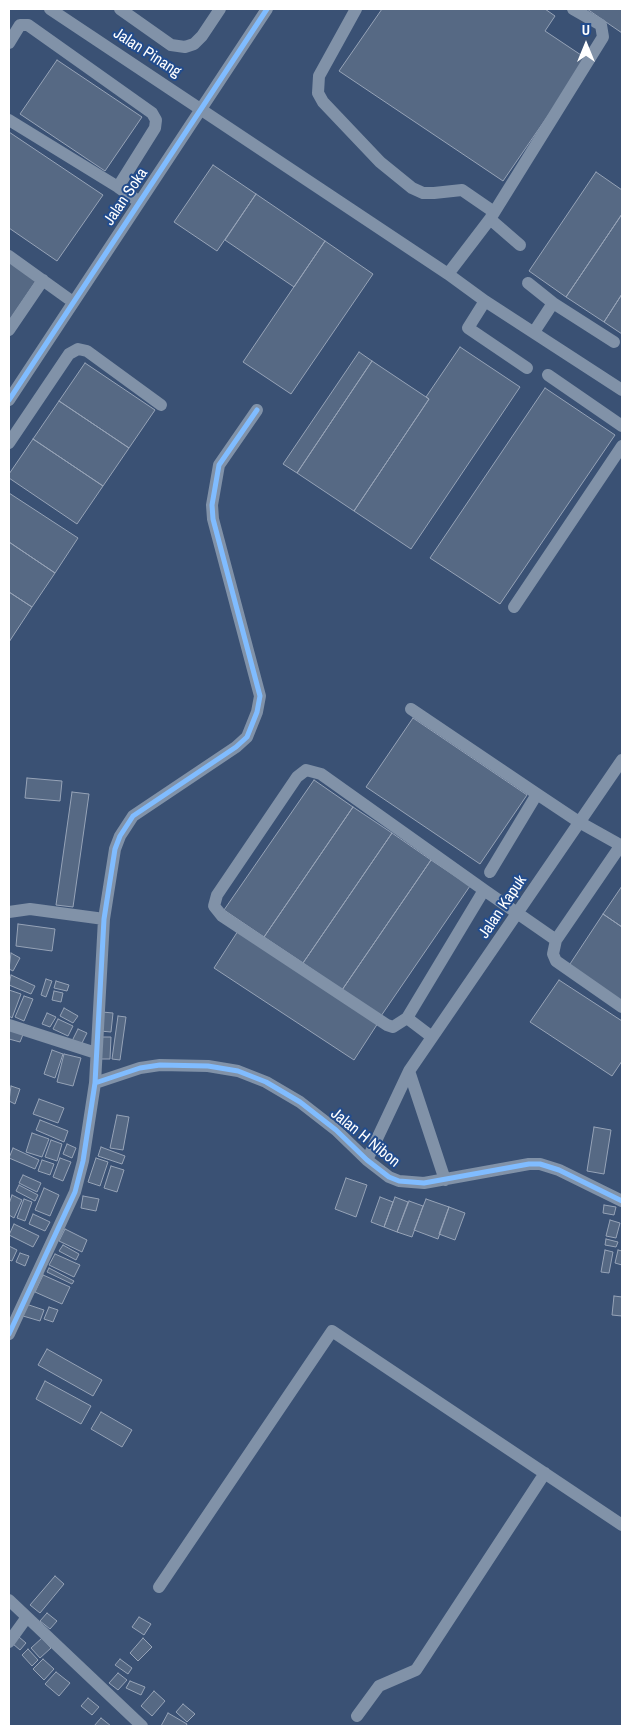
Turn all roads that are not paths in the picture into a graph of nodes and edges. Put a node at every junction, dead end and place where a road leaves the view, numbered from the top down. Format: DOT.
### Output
graph roads {
  1 [pos="50,9"];
  2 [pos="120,9"];
  3 [pos="220,9"];
  4 [pos="267,9"];
  5 [pos="356,9"];
  6 [pos="573,9"];
  7 [pos="9,43"];
  8 [pos="201,109"];
  9 [pos="9,120"];
  10 [pos="118,187"];
  11 [pos="138,201"];
  12 [pos="492,216"];
  13 [pos="520,245"];
  14 [pos="9,256"];
  15 [pos="448,274"];
  16 [pos="43,280"];
  17 [pos="528,283"];
  18 [pos="485,301"];
  19 [pos="73,302"];
  20 [pos="553,303"];
  21 [pos="9,330"];
  22 [pos="534,332"];
  23 [pos="614,342"];
  24 [pos="527,368"];
  25 [pos="548,375"];
  26 [pos="13,383"];
  27 [pos="622,390"];
  28 [pos="9,400"];
  29 [pos="161,405"];
  30 [pos="257,410"];
  31 [pos="622,426"];
  32 [pos="9,443"];
  33 [pos="622,446"];
  34 [pos="514,607"];
  35 [pos="411,709"];
  36 [pos="622,760"];
  37 [pos="537,794"];
  38 [pos="579,822"];
  39 [pos="622,845"];
  40 [pos="490,872"];
  41 [pos="484,890"];
  42 [pos="9,912"];
  43 [pos="519,914"];
  44 [pos="104,919"];
  45 [pos="556,940"];
  46 [pos="622,1007"];
  47 [pos="407,1018"];
  48 [pos="9,1025"];
  49 [pos="432,1037"];
  50 [pos="96,1054"];
  51 [pos="409,1071"];
  52 [pos="95,1083"];
  53 [pos="367,1160"];
  54 [pos="445,1180"];
  55 [pos="622,1201"];
  56 [pos="9,1334"];
  57 [pos="545,1474"];
  58 [pos="622,1525"];
  59 [pos="159,1587"];
  60 [pos="9,1600"];
  61 [pos="27,1617"];
  62 [pos="9,1642"];
  63 [pos="357,1716"];
  64 [pos="142,1726"];
  1 -- 8 [label="street, Jalan Pinang"];
  2 -- 3 [label="street"];
  4 -- 8 [label="street, Jalan Soka"];
  5 -- 12 [label="street"];
  6 -- 12 [label="street"];
  7 -- 10 [label="street"];
  8 -- 11 [label="street, Jalan Soka"];
  8 -- 15 [label="street, Jalan Pinang"];
  9 -- 10 [label="street"];
  10 -- 11 [label="street"];
  11 -- 19 [label="street, Jalan Soka"];
  12 -- 13 [label="street"];
  12 -- 15 [label="street"];
  14 -- 16 [label="street"];
  15 -- 18 [label="street, Jalan Pinang"];
  16 -- 19 [label="street"];
  16 -- 21 [label="street"];
  17 -- 20 [label="street"];
  18 -- 22 [label="street, Jalan Pinang"];
  18 -- 24 [label="street"];
  19 -- 26 [label="street, Jalan Soka"];
  20 -- 22 [label="street"];
  20 -- 23 [label="street"];
  22 -- 27 [label="street, Jalan Pinang"];
  25 -- 31 [label="street"];
  26 -- 28 [label="street, Jalan Soka"];
  29 -- 32 [label="street"];
  30 -- 44 [label="street"];
  33 -- 34 [label="street"];
  35 -- 37 [label="street"];
  36 -- 38 [label="street, Jalan Kapuk"];
  37 -- 38 [label="street"];
  37 -- 40 [label="street"];
  38 -- 39 [label="street"];
  38 -- 43 [label="street, Jalan Kapuk"];
  39 -- 45 [label="street"];
  41 -- 43 [label="street"];
  41 -- 47 [label="street"];
  41 -- 47 [label="street"];
  42 -- 44 [label="street"];
  43 -- 45 [label="street"];
  43 -- 49 [label="street, Jalan Kapuk"];
  44 -- 50 [label="street"];
  45 -- 46 [label="street"];
  47 -- 49 [label="street"];
  48 -- 50 [label="street"];
  49 -- 51 [label="street, Jalan Kapuk"];
  50 -- 52 [label="street"];
  51 -- 53 [label="street, Jalan Kapuk"];
  51 -- 54 [label="street"];
  52 -- 53 [label="street, Jalan H Nibon"];
  52 -- 56 [label="street"];
  53 -- 54 [label="street, Jalan H Nibon"];
  54 -- 55 [label="street, Jalan H Nibon"];
  57 -- 58 [label="street"];
  57 -- 59 [label="street"];
  57 -- 63 [label="street"];
  60 -- 61 [label="street"];
  61 -- 62 [label="street"];
  61 -- 64 [label="street"];
}
